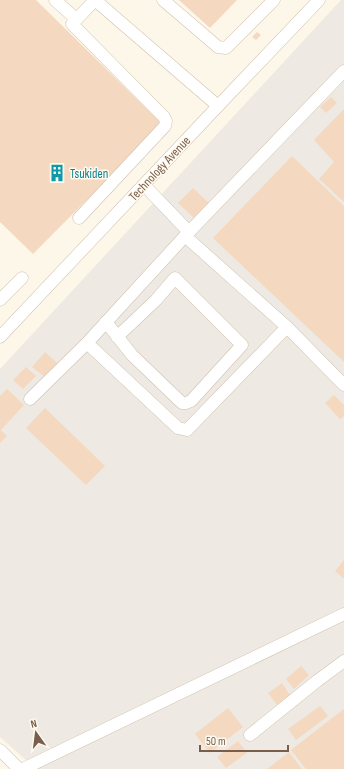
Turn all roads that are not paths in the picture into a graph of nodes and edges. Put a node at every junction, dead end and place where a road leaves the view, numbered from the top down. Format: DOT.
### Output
graph roads {
  1 [pos="55,0"];
  2 [pos="95,0"];
  3 [pos="163,0"];
  4 [pos="274,0"];
  5 [pos="319,0"];
  6 [pos="76,20"];
  7 [pos="344,71"];
  8 [pos="218,106"];
  9 [pos="144,185"];
  10 [pos="79,218"];
  11 [pos="187,234"];
  12 [pos="22,278"];
  13 [pos="0,300"];
  14 [pos="115,313"];
  15 [pos="106,322"];
  16 [pos="287,327"];
  17 [pos="127,328"];
  18 [pos="0,337"];
  19 [pos="117,337"];
  20 [pos="87,343"];
  21 [pos="344,385"];
  22 [pos="30,399"];
  23 [pos="344,614"];
  24 [pos="344,661"];
  25 [pos="250,735"];
  26 [pos="0,750"];
  27 [pos="19,769"];
  28 [pos="23,769"];
  1 -- 6 [label="street"];
  2 -- 6 [label="street"];
  2 -- 8 [label="street"];
  3 -- 4 [label="street"];
  5 -- 8 [label="street, Technology Avenue"];
  6 -- 10 [label="street"];
  7 -- 11 [label="street"];
  8 -- 9 [label="street, Technology Avenue"];
  9 -- 11 [label="street"];
  9 -- 18 [label="street, Technology Avenue"];
  11 -- 14 [label="street"];
  11 -- 16 [label="street"];
  12 -- 13 [label="street"];
  14 -- 15 [label="street"];
  14 -- 17 [label="street"];
  15 -- 19 [label="street"];
  15 -- 20 [label="street"];
  16 -- 20 [label="street"];
  16 -- 21 [label="street"];
  17 -- 19 [label="street"];
  17 -- 19 [label="street"];
  20 -- 22 [label="street"];
  23 -- 28 [label="street"];
  24 -- 25 [label="street"];
  26 -- 27 [label="street"];
}
